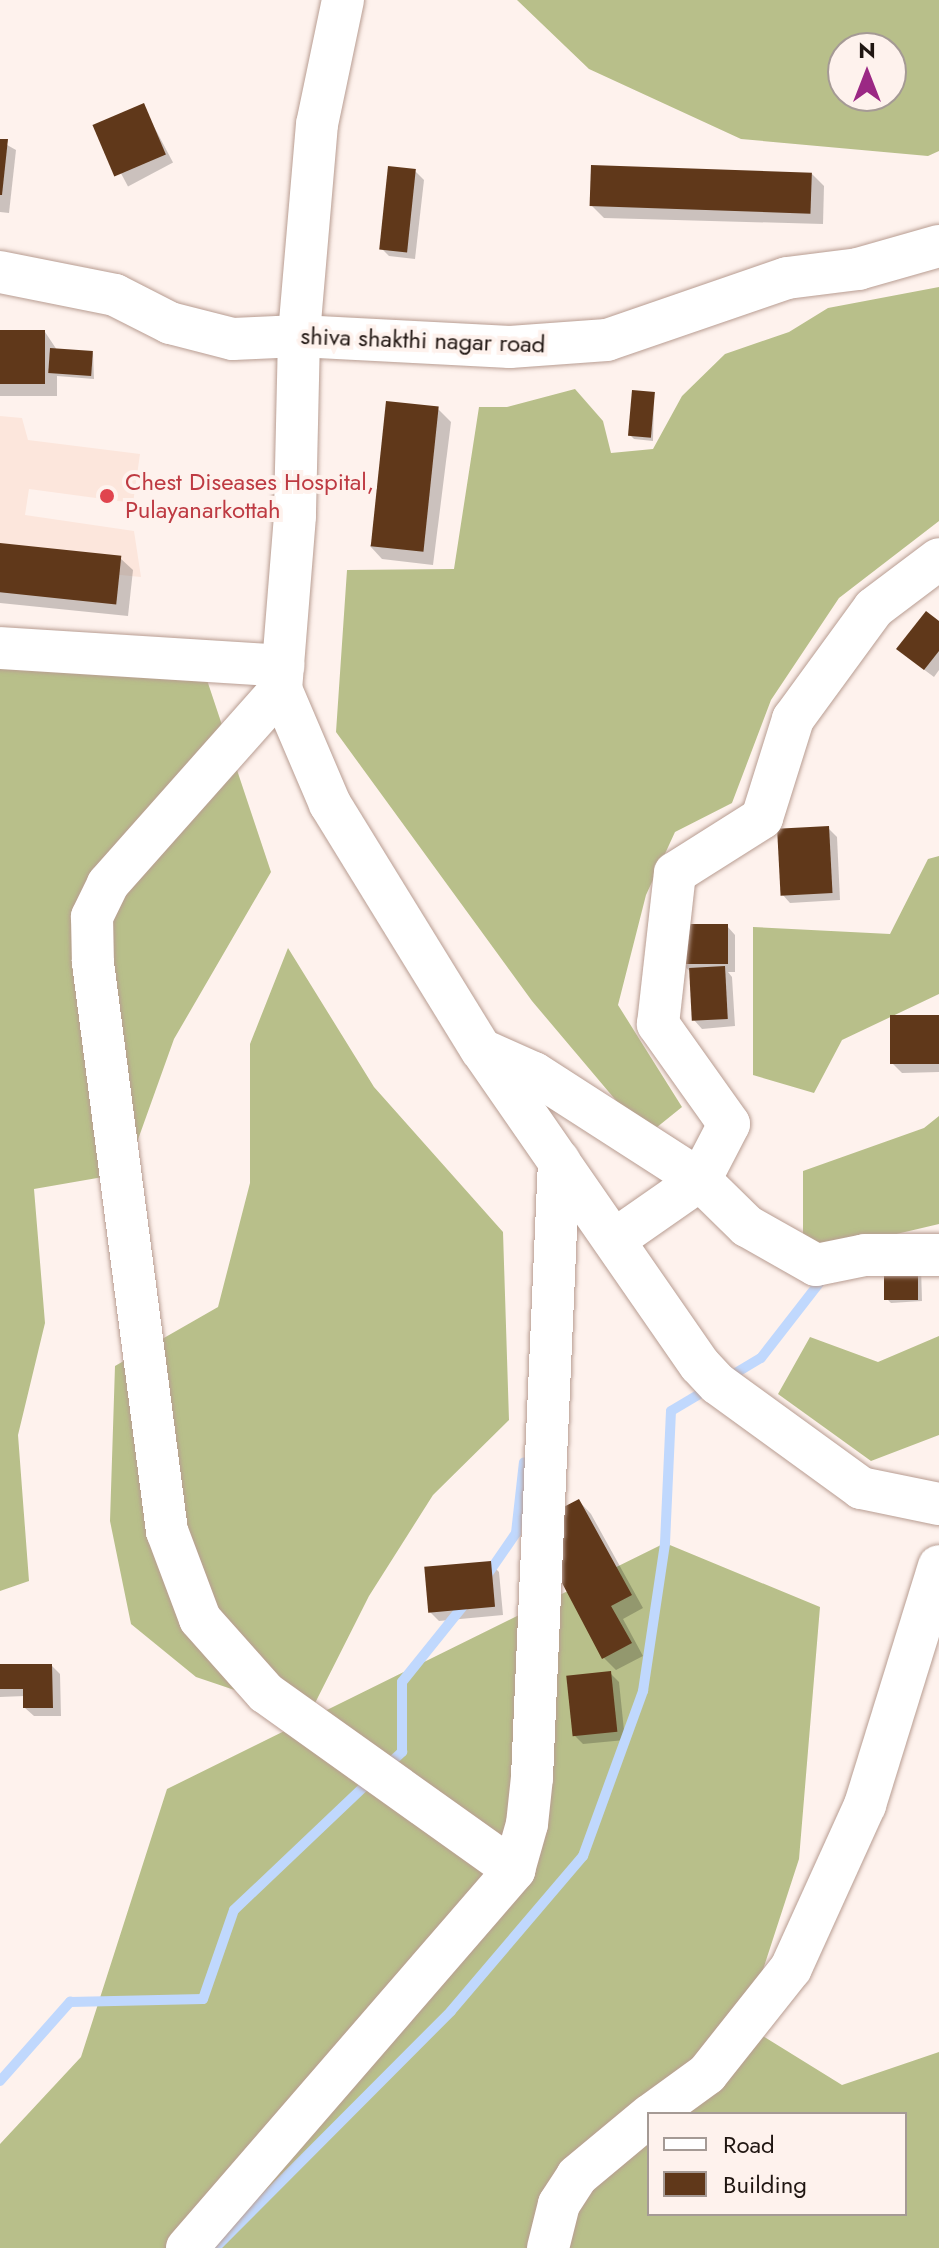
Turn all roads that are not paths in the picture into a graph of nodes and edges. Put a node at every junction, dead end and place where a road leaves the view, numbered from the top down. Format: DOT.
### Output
graph roads {
  1 [pos="343,0"];
  2 [pos="939,246"];
  3 [pos="0,272"];
  4 [pos="299,336"];
  5 [pos="939,559"];
  6 [pos="0,648"];
  7 [pos="282,677"];
  8 [pos="481,1049"];
  9 [pos="559,1161"];
  10 [pos="700,1180"];
  11 [pos="614,1240"];
  12 [pos="939,1255"];
  13 [pos="939,1504"];
  14 [pos="939,1566"];
  15 [pos="514,1870"];
  16 [pos="655,2112"];
  17 [pos="647,2118"];
  18 [pos="187,2248"];
  19 [pos="548,2248"];
  1 -- 4 [label="street"];
  2 -- 4 [label="street, shiva shakthi nagar road"];
  3 -- 4 [label="street, shiva shakthi nagar road"];
  4 -- 7 [label="street"];
  5 -- 10 [label="street"];
  6 -- 7 [label="street"];
  7 -- 8 [label="street"];
  7 -- 15 [label="street"];
  8 -- 9 [label="street"];
  8 -- 10 [label="street"];
  9 -- 11 [label="street"];
  9 -- 15 [label="street"];
  10 -- 11 [label="street"];
  10 -- 12 [label="street"];
  11 -- 13 [label="street"];
  14 -- 16 [label="street"];
  15 -- 18 [label="street"];
  17 -- 19 [label="street"];
}
